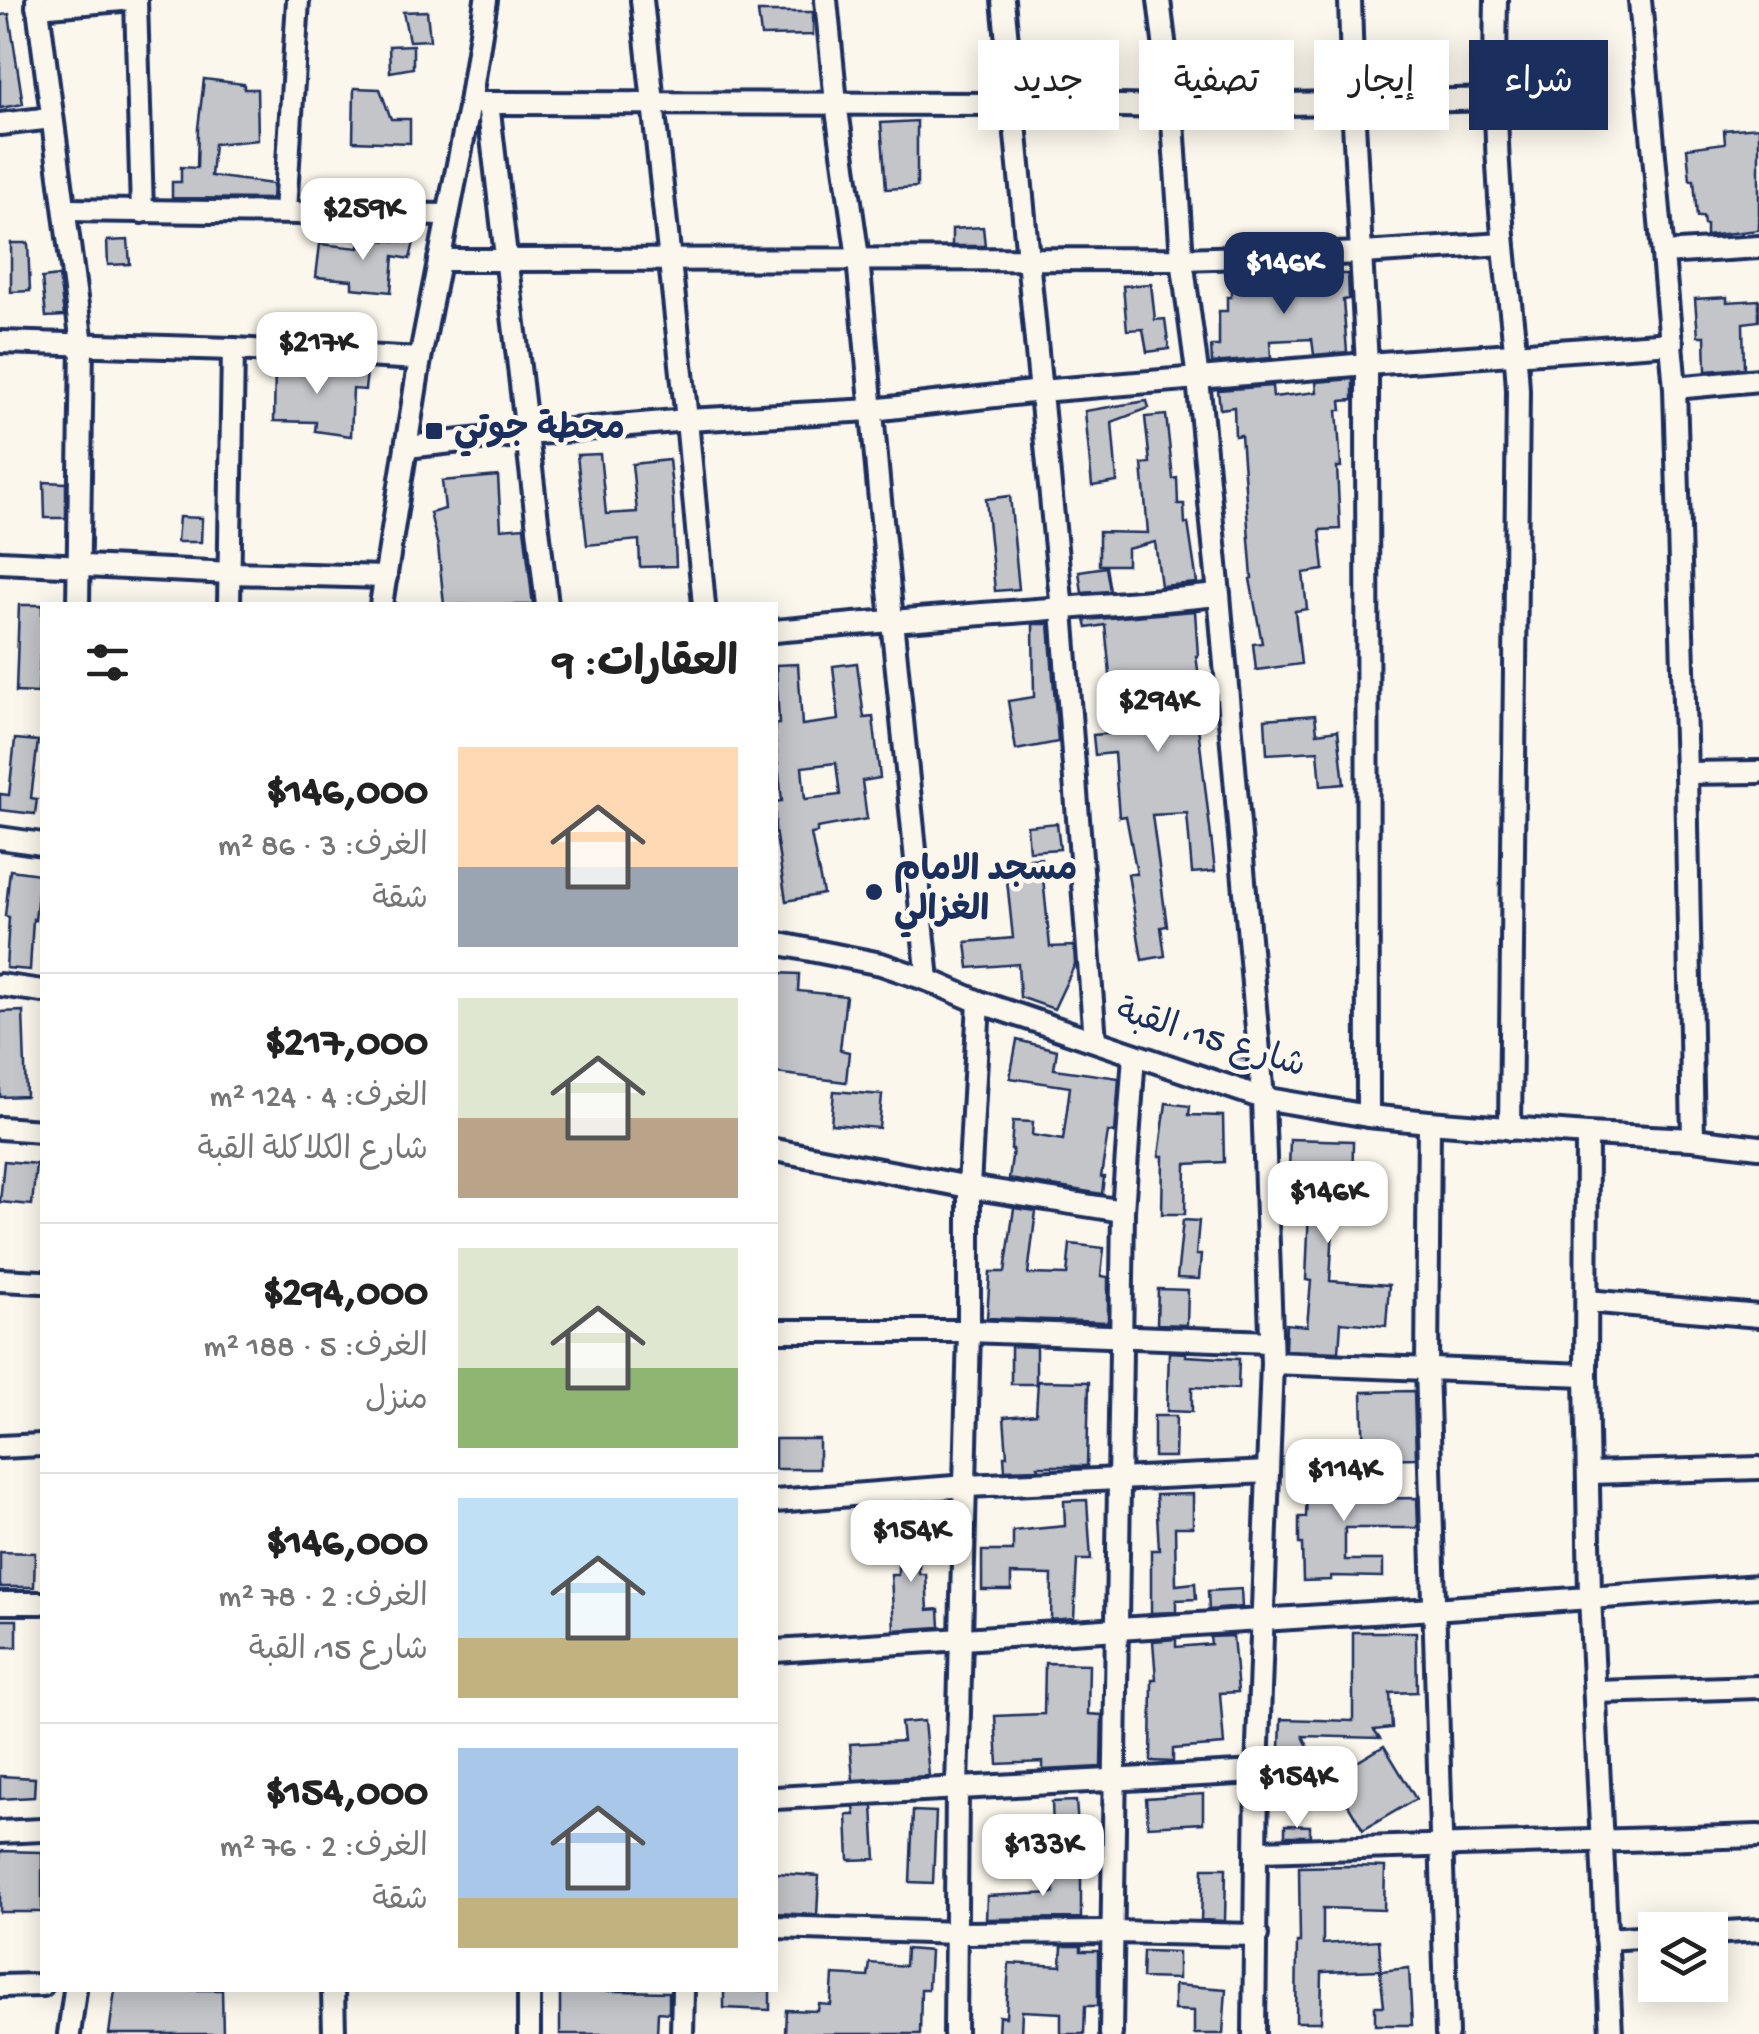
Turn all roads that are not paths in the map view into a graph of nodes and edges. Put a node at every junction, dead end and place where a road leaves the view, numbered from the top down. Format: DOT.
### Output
graph roads {
  1 [pos="122,0"];
  2 [pos="136,0"];
  3 [pos="298,0"];
  4 [pos="486,0"];
  5 [pos="642,0"];
  6 [pos="826,0"];
  7 [pos="1003,0"];
  8 [pos="1159,0"];
  9 [pos="1350,0"];
  10 [pos="1496,0"];
  11 [pos="1640,0"];
  12 [pos="37,4"];
  13 [pos="1007,40"];
  14 [pos="1164,40"];
  15 [pos="1351,40"];
  16 [pos="1496,40"];
  17 [pos="654,102"];
  18 [pos="479,103"];
  19 [pos="836,103"];
  20 [pos="978,104"];
  21 [pos="52,118"];
  22 [pos="0,124"];
  23 [pos="1016,130"];
  24 [pos="1174,130"];
  25 [pos="1355,130"];
  26 [pos="1497,130"];
  27 [pos="66,210"];
  28 [pos="142,212"];
  29 [pos="284,212"];
  30 [pos="448,215"];
  31 [pos="1503,244"];
  32 [pos="1759,247"];
  33 [pos="1363,252"];
  34 [pos="1663,252"];
  35 [pos="507,258"];
  36 [pos="858,258"];
  37 [pos="1027,258"];
  38 [pos="669,259"];
  39 [pos="439,260"];
  40 [pos="1182,260"];
  41 [pos="0,342"];
  42 [pos="1672,343"];
  43 [pos="82,344"];
  44 [pos="232,349"];
  45 [pos="1516,353"];
  46 [pos="420,359"];
  47 [pos="1367,364"];
  48 [pos="1198,379"];
  49 [pos="1759,380"];
  50 [pos="1675,388"];
  51 [pos="1040,392"];
  52 [pos="872,410"];
  53 [pos="687,420"];
  54 [pos="526,434"];
  55 [pos="407,447"];
  56 [pos="0,562"];
  57 [pos="80,567"];
  58 [pos="231,573"];
  59 [pos="386,577"];
  60 [pos="1218,595"];
  61 [pos="78,602"];
  62 [pos="229,602"];
  63 [pos="382,602"];
  64 [pos="546,602"];
  65 [pos="704,602"];
  66 [pos="1062,610"];
  67 [pos="893,620"];
  68 [pos="778,631"];
  69 [pos="1759,772"];
  70 [pos="1686,773"];
  71 [pos="0,838"];
  72 [pos="40,844"];
  73 [pos="778,943"];
  74 [pos="928,980"];
  75 [pos="0,985"];
  76 [pos="40,990"];
  77 [pos="980,1002"];
  78 [pos="1095,1040"];
  79 [pos="1134,1055"];
  80 [pos="1262,1098"];
  81 [pos="1368,1116"];
  82 [pos="1429,1122"];
  83 [pos="0,1128"];
  84 [pos="1510,1129"];
  85 [pos="40,1132"];
  86 [pos="1587,1134"];
  87 [pos="1692,1139"];
  88 [pos="1759,1147"];
  89 [pos="778,1151"];
  90 [pos="969,1188"];
  91 [pos="1123,1212"];
  92 [pos="0,1280"];
  93 [pos="40,1282"];
  94 [pos="1587,1301"];
  95 [pos="1759,1316"];
  96 [pos="778,1331"];
  97 [pos="969,1331"];
  98 [pos="1120,1337"];
  99 [pos="1271,1353"];
  100 [pos="1426,1368"];
  101 [pos="1586,1376"];
  102 [pos="40,1446"];
  103 [pos="0,1447"];
  104 [pos="1759,1468"];
  105 [pos="1268,1472"];
  106 [pos="1588,1473"];
  107 [pos="1119,1477"];
  108 [pos="966,1486"];
  109 [pos="778,1501"];
  110 [pos="1759,1586"];
  111 [pos="1590,1596"];
  112 [pos="0,1603"];
  113 [pos="40,1603"];
  114 [pos="1433,1609"];
  115 [pos="1262,1619"];
  116 [pos="1118,1630"];
  117 [pos="961,1638"];
  118 [pos="778,1651"];
  119 [pos="1759,1687"];
  120 [pos="1595,1692"];
  121 [pos="1258,1772"];
  122 [pos="1116,1780"];
  123 [pos="957,1789"];
  124 [pos="778,1798"];
  125 [pos="40,1830"];
  126 [pos="0,1832"];
  127 [pos="1759,1836"];
  128 [pos="1600,1841"];
  129 [pos="1440,1845"];
  130 [pos="1257,1851"];
  131 [pos="778,1927"];
  132 [pos="1759,1930"];
  133 [pos="1112,1932"];
  134 [pos="1728,1932"];
  135 [pos="958,1933"];
  136 [pos="1257,1935"];
  137 [pos="1638,1937"];
  138 [pos="1606,1938"];
  139 [pos="40,1985"];
  140 [pos="0,1986"];
  141 [pos="75,1992"];
  142 [pos="333,1992"];
  143 [pos="529,1992"];
  144 [pos="682,1992"];
  145 [pos="70,2034"];
  146 [pos="334,2034"];
  147 [pos="529,2034"];
  148 [pos="682,2034"];
  149 [pos="955,2034"];
  150 [pos="1111,2034"];
  151 [pos="1254,2034"];
  152 [pos="1447,2034"];
  153 [pos="1610,2034"];
  1 -- 12 [label="street"];
  2 -- 28 [label="street"];
  3 -- 29 [label="street"];
  4 -- 18 [label="street"];
  5 -- 17 [label="street"];
  6 -- 19 [label="street"];
  7 -- 13 [label="street"];
  8 -- 14 [label="street"];
  9 -- 15 [label="street"];
  10 -- 16 [label="street"];
  11 -- 34 [label="street"];
  12 -- 21 [label="street"];
  17 -- 18 [label="street"];
  17 -- 19 [label="street"];
  17 -- 38 [label="street"];
  18 -- 30 [label="street"];
  18 -- 35 [label="street"];
  19 -- 20 [label="street"];
  19 -- 36 [label="street"];
  21 -- 22 [label="street"];
  21 -- 27 [label="street"];
  23 -- 37 [label="street"];
  24 -- 40 [label="street"];
  25 -- 33 [label="street"];
  26 -- 31 [label="street"];
  27 -- 28 [label="street"];
  27 -- 43 [label="street"];
  28 -- 29 [label="street"];
  29 -- 30 [label="street"];
  30 -- 39 [label="street"];
  31 -- 33 [label="street"];
  31 -- 45 [label="street"];
  32 -- 34 [label="street"];
  33 -- 40 [label="street"];
  33 -- 47 [label="street"];
  34 -- 42 [label="street"];
  35 -- 38 [label="street"];
  35 -- 39 [label="street"];
  35 -- 54 [label="street"];
  36 -- 37 [label="street"];
  36 -- 38 [label="street"];
  36 -- 52 [label="street"];
  37 -- 40 [label="street"];
  37 -- 51 [label="street"];
  38 -- 53 [label="street"];
  39 -- 46 [label="street"];
  40 -- 48 [label="street"];
  41 -- 43 [label="street"];
  42 -- 45 [label="street"];
  42 -- 50 [label="street"];
  43 -- 44 [label="street"];
  43 -- 57 [label="street"];
  44 -- 46 [label="street"];
  44 -- 58 [label="street"];
  45 -- 47 [label="street"];
  45 -- 84 [label="street"];
  46 -- 55 [label="street"];
  47 -- 48 [label="street"];
  47 -- 81 [label="street"];
  48 -- 51 [label="street"];
  48 -- 60 [label="street"];
  49 -- 50 [label="street"];
  50 -- 70 [label="street"];
  51 -- 52 [label="street"];
  51 -- 66 [label="street"];
  52 -- 53 [label="street"];
  52 -- 67 [label="street"];
  53 -- 54 [label="street"];
  53 -- 65 [label="street"];
  54 -- 55 [label="street"];
  54 -- 64 [label="street"];
  55 -- 59 [label="street"];
  56 -- 57 [label="street"];
  57 -- 58 [label="street"];
  57 -- 61 [label="street"];
  58 -- 59 [label="street"];
  58 -- 62 [label="street"];
  59 -- 63 [label="street"];
  60 -- 66 [label="street"];
  60 -- 80 [label="street"];
  66 -- 67 [label="street"];
  66 -- 78 [label="street"];
  67 -- 68 [label="street"];
  67 -- 74 [label="street"];
  69 -- 70 [label="street"];
  70 -- 87 [label="street"];
  71 -- 72 [label="street"];
  73 -- 74 [label="street, شارع 15، القبة"];
  74 -- 77 [label="street, شارع 15، القبة"];
  75 -- 76 [label="street"];
  77 -- 78 [label="street, شارع 15، القبة"];
  77 -- 90 [label="street"];
  78 -- 79 [label="street, شارع 15، القبة"];
  79 -- 80 [label="street, شارع 15، القبة"];
  79 -- 91 [label="street"];
  80 -- 81 [label="street, شارع 15، القبة"];
  80 -- 99 [label="street"];
  81 -- 82 [label="street, شارع 15، القبة"];
  82 -- 84 [label="street, شارع 15، القبة"];
  82 -- 100 [label="street"];
  83 -- 85 [label="street"];
  84 -- 86 [label="street, شارع 15، القبة"];
  86 -- 87 [label="street, شارع 15، القبة"];
  86 -- 94 [label="street"];
  87 -- 88 [label="street, شارع 15، القبة"];
  89 -- 90 [label="street"];
  90 -- 91 [label="street"];
  90 -- 97 [label="street"];
  91 -- 98 [label="street"];
  92 -- 93 [label="street"];
  94 -- 95 [label="street"];
  94 -- 101 [label="street"];
  96 -- 97 [label="street"];
  97 -- 98 [label="street"];
  97 -- 108 [label="street"];
  98 -- 99 [label="street"];
  98 -- 107 [label="street"];
  99 -- 100 [label="street"];
  99 -- 105 [label="street"];
  100 -- 101 [label="street"];
  100 -- 114 [label="street"];
  101 -- 106 [label="street"];
  102 -- 103 [label="street"];
  104 -- 106 [label="street"];
  105 -- 107 [label="street"];
  105 -- 115 [label="street"];
  106 -- 111 [label="street"];
  107 -- 108 [label="street"];
  107 -- 116 [label="street"];
  108 -- 109 [label="street"];
  108 -- 117 [label="street"];
  110 -- 111 [label="street"];
  111 -- 114 [label="street"];
  111 -- 120 [label="street"];
  112 -- 113 [label="street"];
  114 -- 115 [label="street"];
  114 -- 129 [label="street"];
  115 -- 116 [label="street"];
  115 -- 121 [label="street"];
  116 -- 117 [label="street"];
  116 -- 122 [label="street"];
  117 -- 118 [label="street"];
  117 -- 123 [label="street"];
  119 -- 120 [label="street"];
  120 -- 128 [label="street"];
  121 -- 122 [label="street"];
  121 -- 130 [label="street"];
  122 -- 123 [label="street"];
  122 -- 133 [label="street"];
  123 -- 124 [label="street"];
  123 -- 135 [label="street"];
  125 -- 126 [label="street"];
  127 -- 128 [label="street"];
  128 -- 129 [label="street"];
  128 -- 138 [label="street"];
  129 -- 130 [label="street"];
  129 -- 152 [label="street"];
  130 -- 136 [label="street"];
  131 -- 135 [label="street"];
  132 -- 134 [label="street"];
  133 -- 135 [label="street"];
  133 -- 136 [label="street"];
  133 -- 150 [label="street"];
  135 -- 149 [label="street"];
  136 -- 151 [label="street"];
  137 -- 138 [label="street"];
  138 -- 153 [label="street"];
  139 -- 140 [label="street"];
  141 -- 145 [label="street"];
  142 -- 146 [label="street"];
  143 -- 147 [label="street"];
  144 -- 148 [label="street"];
}
